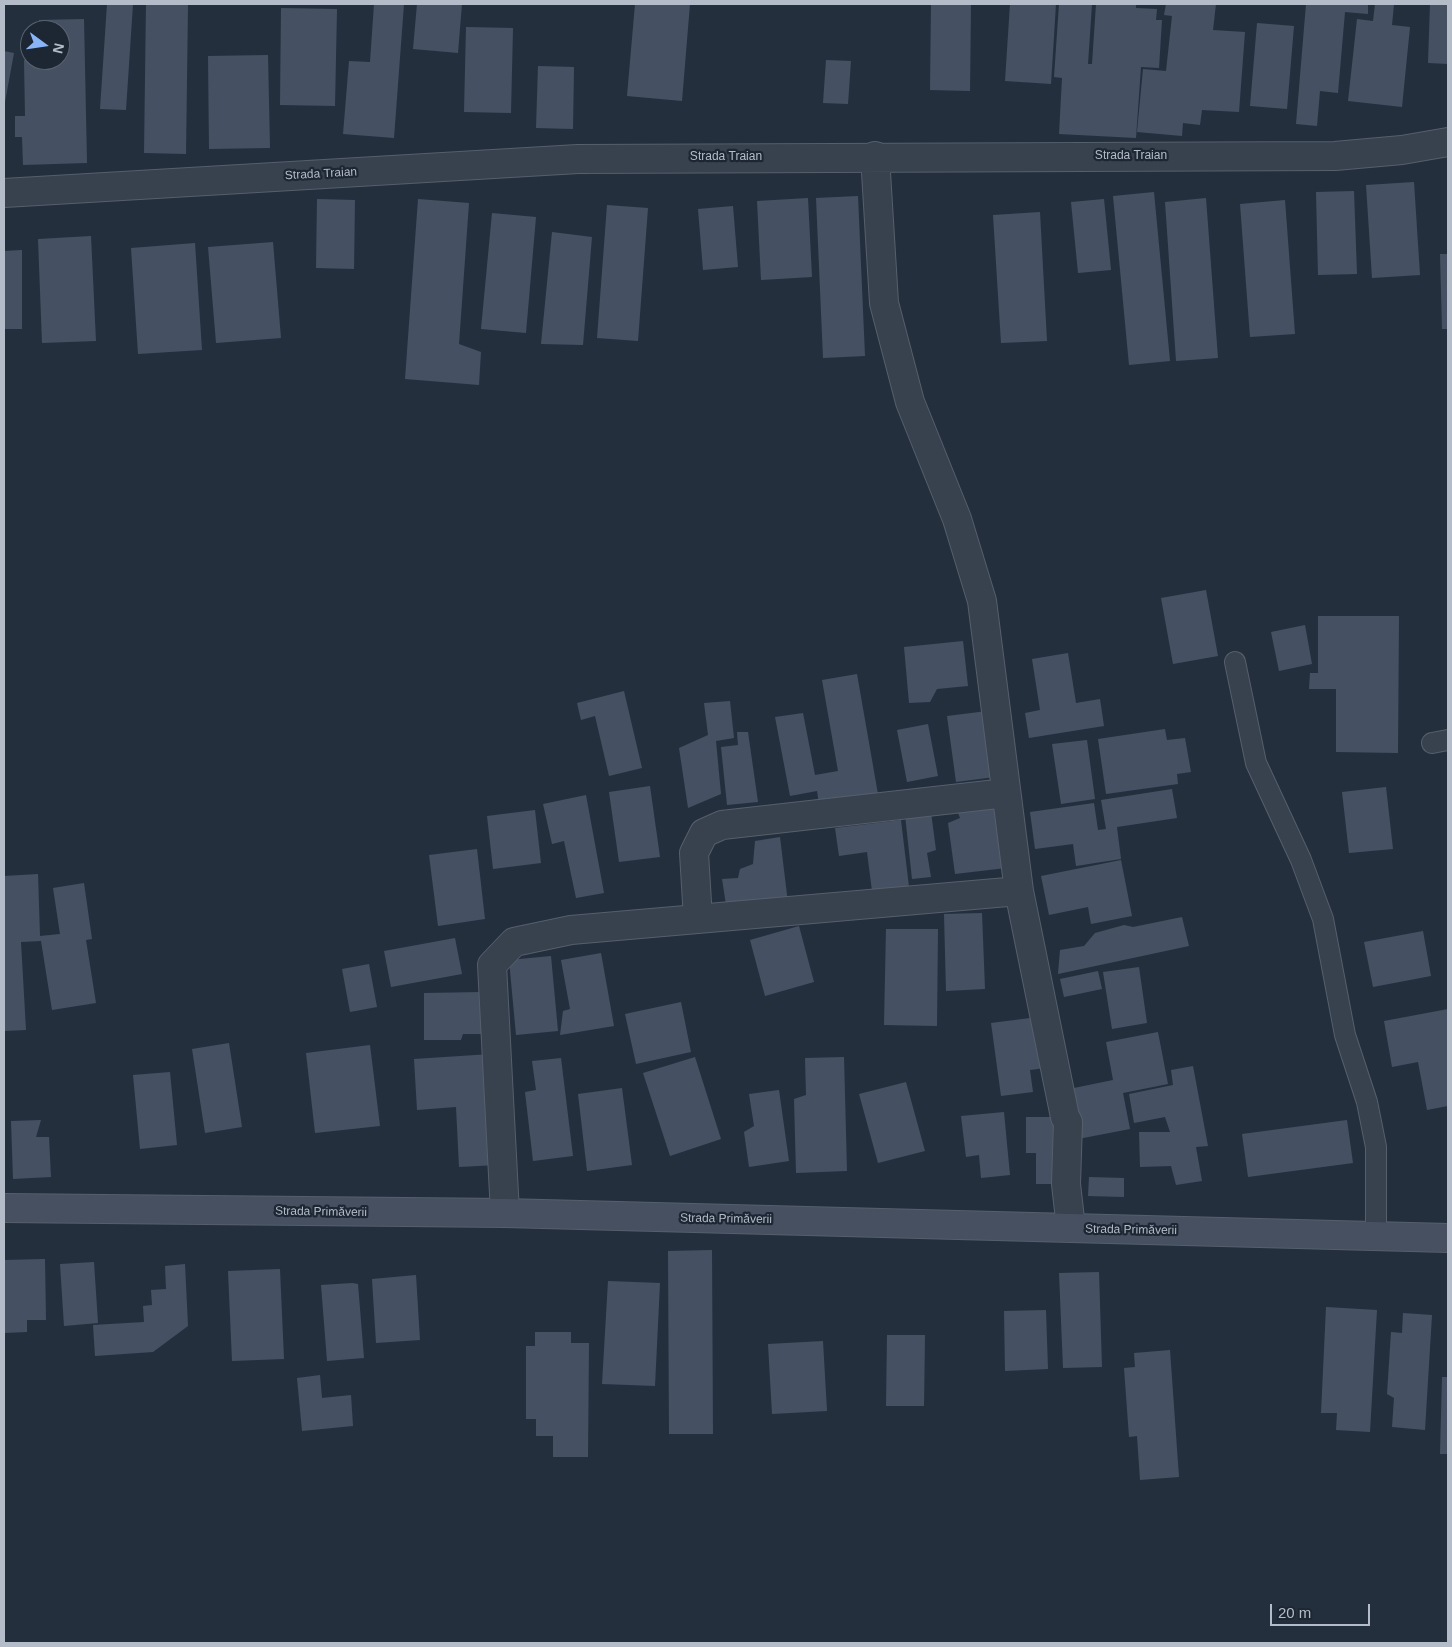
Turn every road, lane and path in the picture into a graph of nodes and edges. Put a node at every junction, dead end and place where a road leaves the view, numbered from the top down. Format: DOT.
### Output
graph roads {
  1 [pos="1448,142"];
  2 [pos="875,156"];
  3 [pos="4,193"];
  4 [pos="1235,662"];
  5 [pos="1006,793"];
  6 [pos="1019,891"];
  7 [pos="698,919"];
  8 [pos="4,1208"];
  9 [pos="505,1214"];
  10 [pos="1071,1228"];
  11 [pos="1376,1236"];
  12 [pos="1448,1238"];
  1 -- 2 [label="street, Strada Traian"];
  2 -- 3 [label="street, Strada Traian"];
  2 -- 5 [label="street"];
  4 -- 11 [label="lane"];
  5 -- 6 [label="street"];
  5 -- 7 [label="street"];
  6 -- 7 [label="street"];
  6 -- 10 [label="street"];
  7 -- 9 [label="street"];
  8 -- 9 [label="street, Strada Primăverii"];
  9 -- 10 [label="street, Strada Primăverii"];
  10 -- 11 [label="street, Strada Primăverii"];
  11 -- 12 [label="street, Strada Primăverii"];
}
